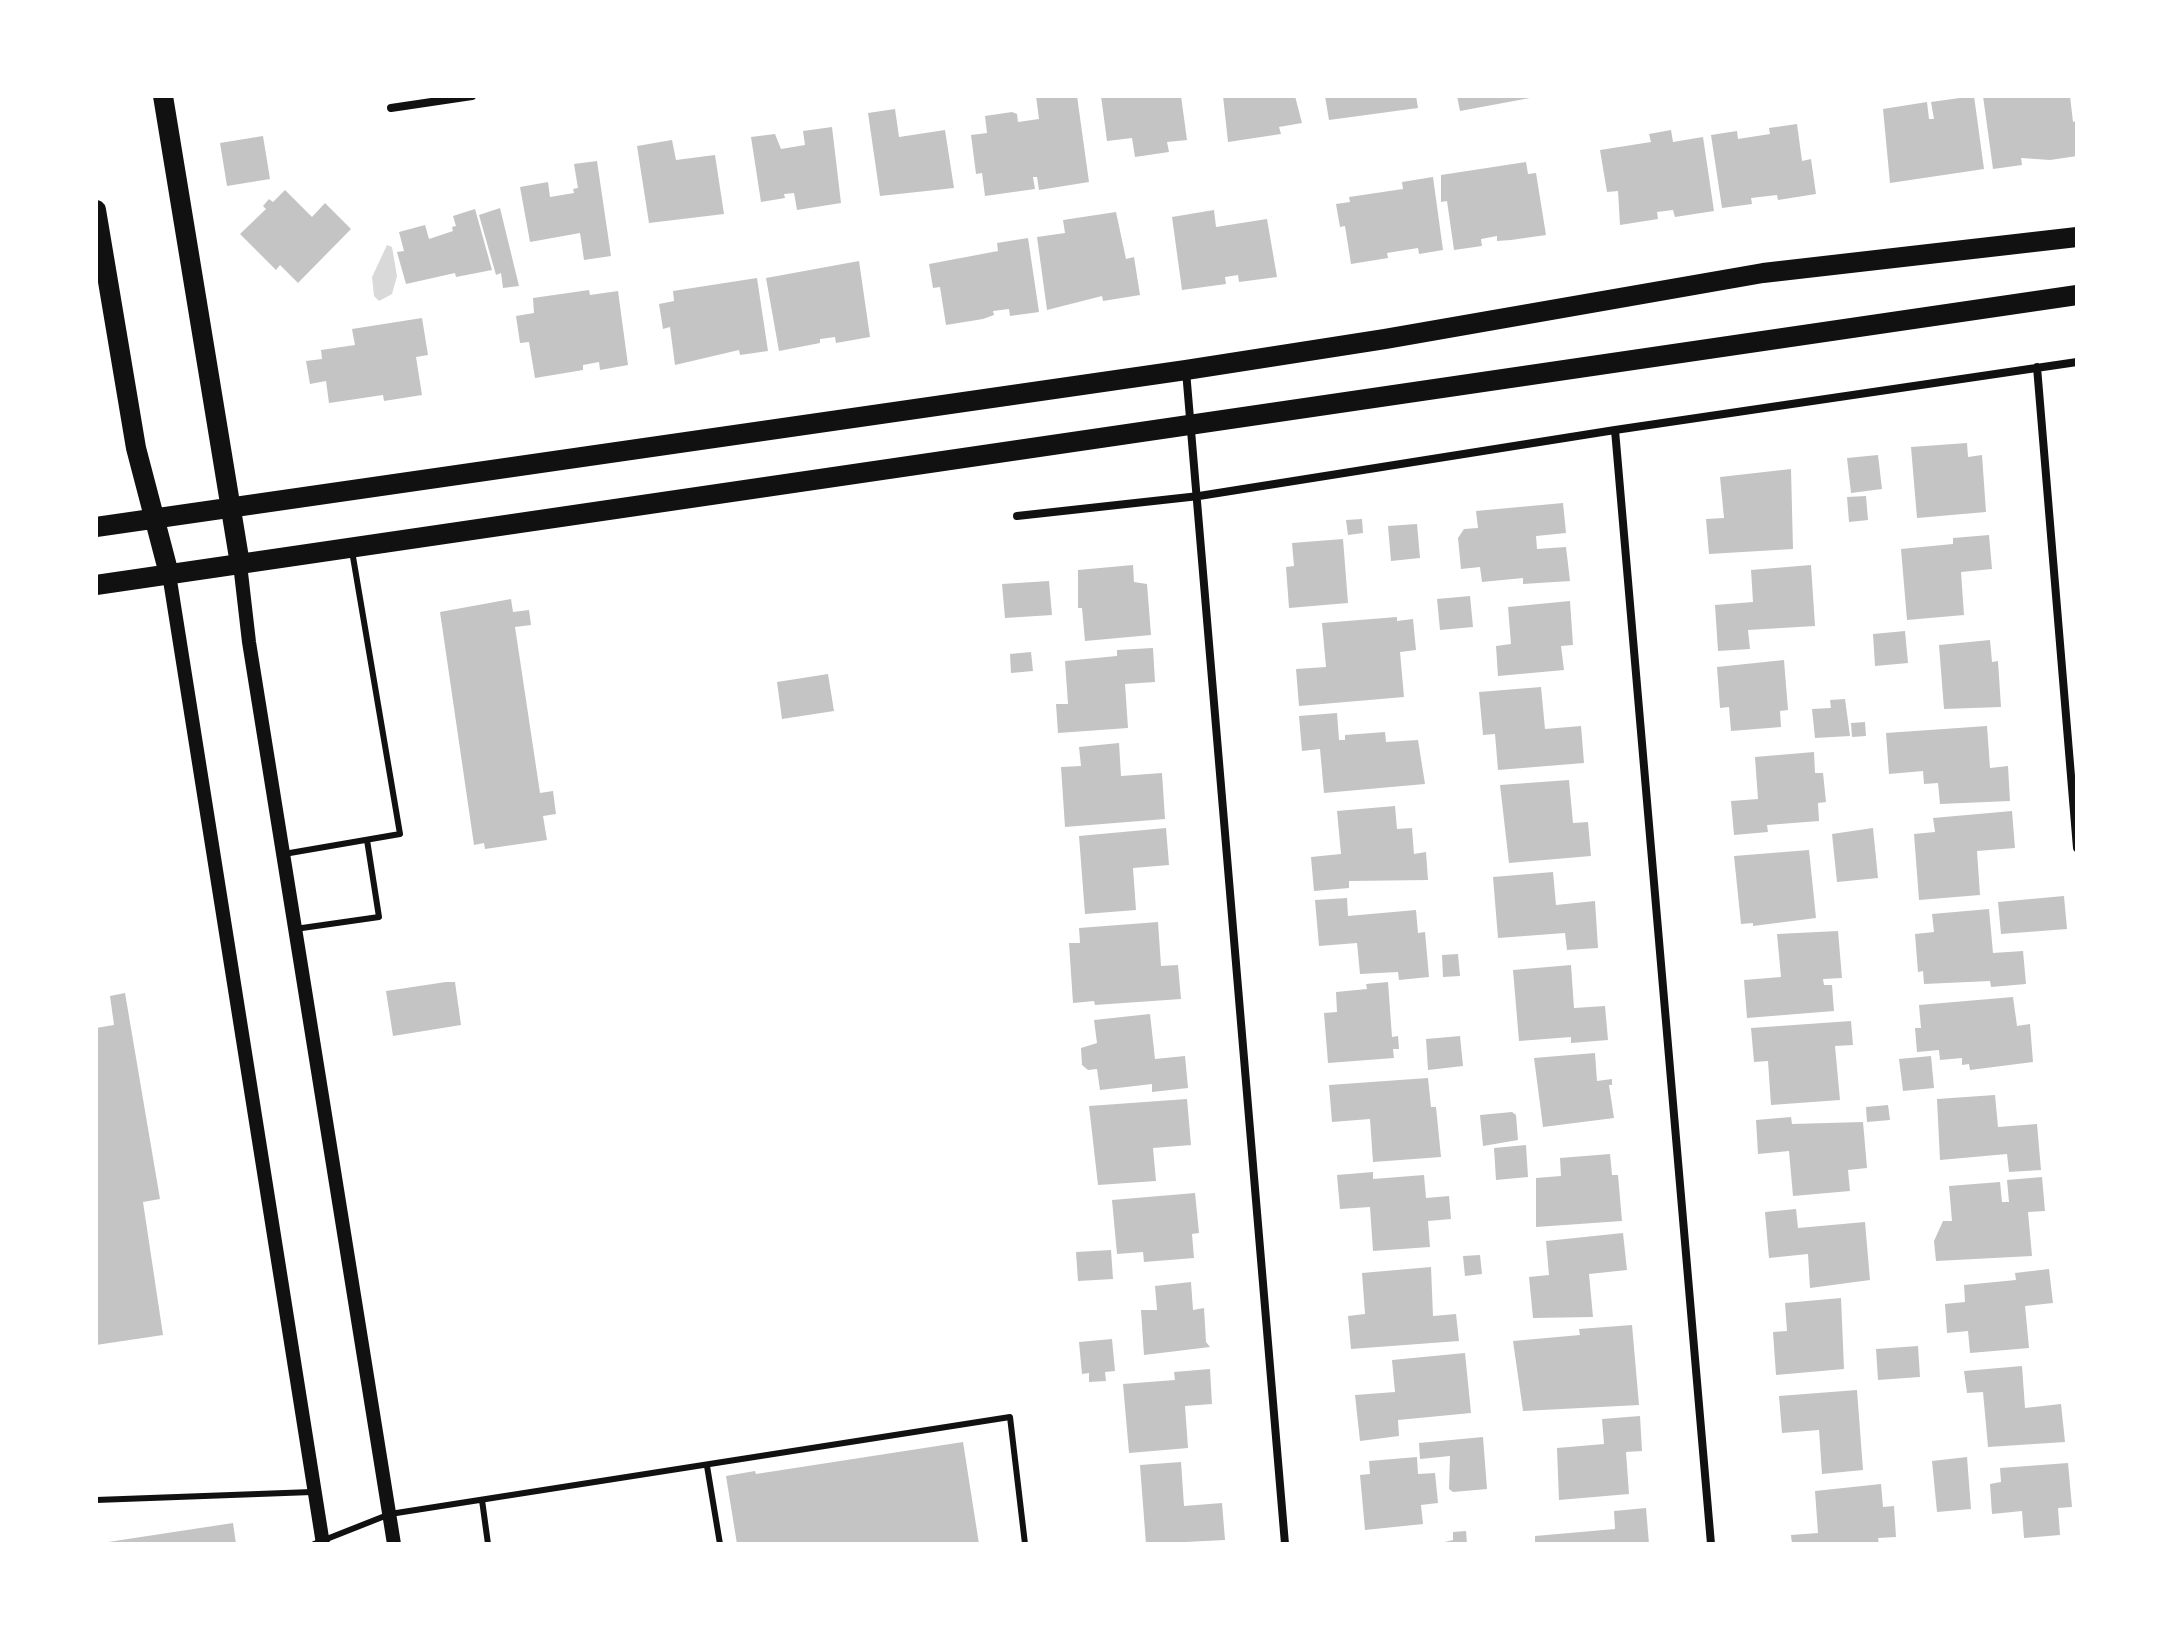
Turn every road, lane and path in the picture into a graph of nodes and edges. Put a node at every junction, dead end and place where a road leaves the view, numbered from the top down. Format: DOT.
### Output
graph roads {
  1 [pos="163,96"];
  2 [pos="472,96"];
  3 [pos="391,108"];
  4 [pos="96,210"];
  5 [pos="2077,237"];
  6 [pos="2077,295"];
  7 [pos="2077,362"];
  8 [pos="2037,367"];
  9 [pos="1186,370"];
  10 [pos="1192,424"];
  11 [pos="1615,430"];
  12 [pos="1199,496"];
  13 [pos="231,507"];
  14 [pos="1017,516"];
  15 [pos="155,518"];
  16 [pos="96,527"];
  17 [pos="352,547"];
  18 [pos="240,564"];
  19 [pos="169,574"];
  20 [pos="96,585"];
  21 [pos="367,840"];
  22 [pos="2077,848"];
  23 [pos="283,855"];
  24 [pos="295,929"];
  25 [pos="707,1466"];
  26 [pos="312,1492"];
  27 [pos="96,1500"];
  28 [pos="482,1500"];
  29 [pos="390,1514"];
  30 [pos="319,1543"];
  31 [pos="394,1544"];
  32 [pos="488,1544"];
  33 [pos="720,1544"];
  34 [pos="1025,1544"];
  35 [pos="1285,1544"];
  36 [pos="1711,1544"];
  1 -- 13 [label="main road"];
  2 -- 3 [label="street"];
  4 -- 15 [label="main road"];
  5 -- 9 [label="main road"];
  6 -- 10 [label="main road"];
  7 -- 8 [label="street"];
  8 -- 11 [label="street"];
  8 -- 22 [label="street"];
  9 -- 10 [label="street"];
  9 -- 13 [label="main road"];
  10 -- 12 [label="street"];
  10 -- 17 [label="main road"];
  11 -- 12 [label="street"];
  11 -- 36 [label="street"];
  12 -- 14 [label="street"];
  12 -- 35 [label="street"];
  13 -- 15 [label="main road"];
  13 -- 18 [label="main road"];
  15 -- 16 [label="main road"];
  15 -- 19 [label="main road"];
  17 -- 18 [label="main road"];
  17 -- 21 [label="lane"];
  18 -- 19 [label="main road"];
  18 -- 23 [label="street"];
  19 -- 20 [label="main road"];
  19 -- 26 [label="street"];
  21 -- 23 [label="lane"];
  21 -- 24 [label="lane"];
  23 -- 24 [label="street"];
  24 -- 29 [label="street"];
  25 -- 28 [label="lane"];
  25 -- 33 [label="lane"];
  25 -- 34 [label="lane"];
  26 -- 27 [label="lane"];
  26 -- 30 [label="street"];
  28 -- 29 [label="lane"];
  28 -- 32 [label="lane"];
  29 -- 30 [label="lane"];
  29 -- 31 [label="street"];
}
